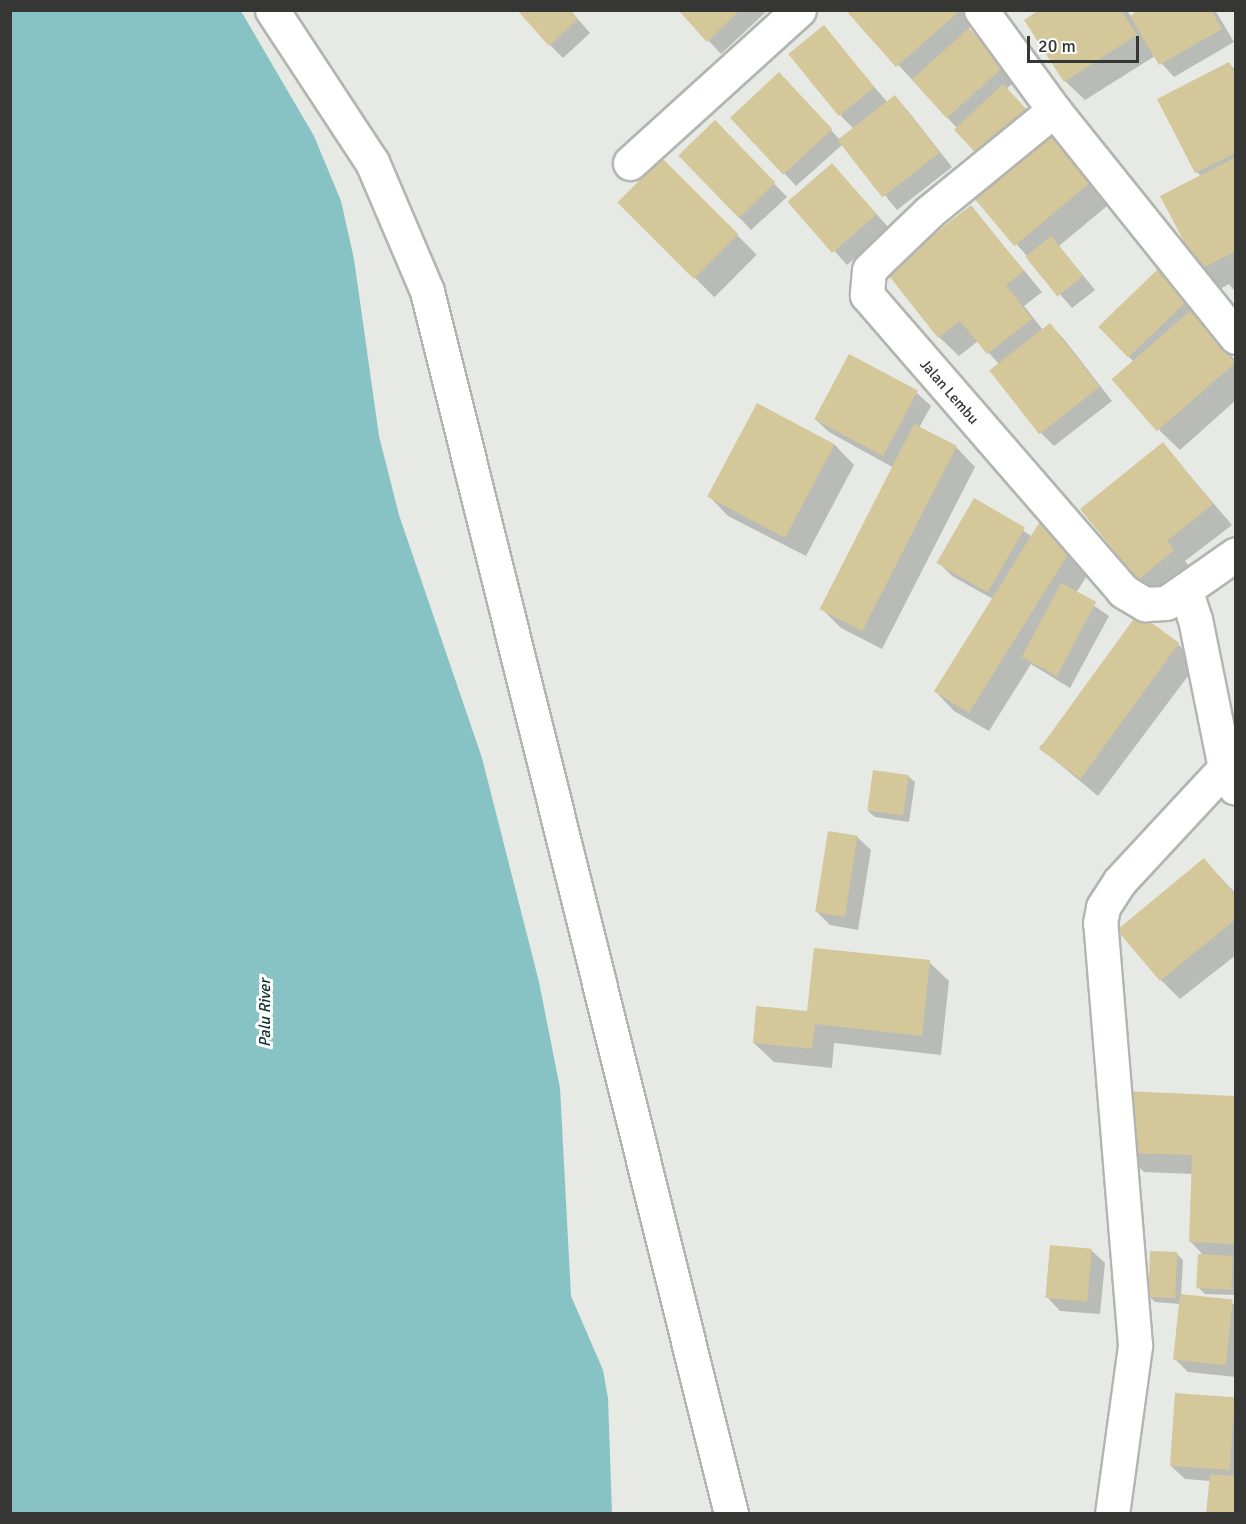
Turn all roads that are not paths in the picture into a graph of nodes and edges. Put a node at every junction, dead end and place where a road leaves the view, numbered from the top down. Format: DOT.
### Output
graph roads {
  1 [pos="272,10"];
  2 [pos="799,10"];
  3 [pos="981,10"];
  4 [pos="1054,110"];
  5 [pos="630,163"];
  6 [pos="1236,337"];
  7 [pos="1236,554"];
  8 [pos="1186,592"];
  9 [pos="1230,778"];
  10 [pos="731,1514"];
  11 [pos="1112,1514"];
  1 -- 10 [label="street"];
  2 -- 5 [label="street"];
  3 -- 4 [label="street"];
  4 -- 6 [label="street"];
  4 -- 8 [label="street, Jalan Lembu"];
  7 -- 8 [label="street, Jalan Lembu"];
  8 -- 9 [label="street"];
  9 -- 11 [label="street"];
}
